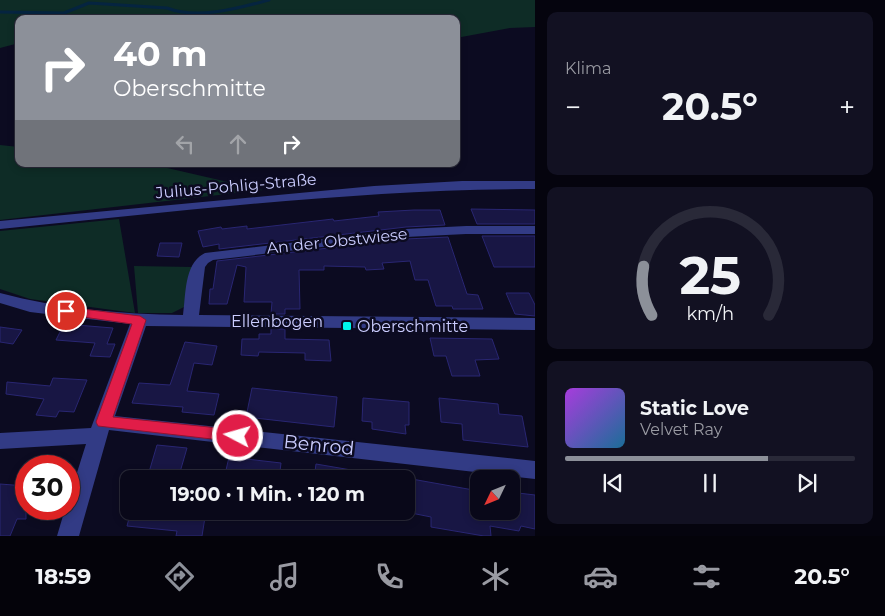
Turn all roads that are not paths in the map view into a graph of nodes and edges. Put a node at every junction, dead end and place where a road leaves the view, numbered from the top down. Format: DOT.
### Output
graph roads {
  1 [pos="535,185"];
  2 [pos="0,226"];
  3 [pos="535,230"];
  4 [pos="0,298"];
  5 [pos="140,320"];
  6 [pos="190,320"];
  7 [pos="535,324"];
  8 [pos="101,428"];
  9 [pos="0,441"];
  10 [pos="535,470"];
  11 [pos="68,536"];
  1 -- 2 [label="street, Julius-Pohlig-Straße"];
  3 -- 6 [label="street, An der Obstwiese"];
  4 -- 5 [label="street"];
  5 -- 6 [label="street, Ellenbogen"];
  5 -- 8 [label="street"];
  6 -- 7 [label="street, Ellenbogen"];
  8 -- 9 [label="street"];
  8 -- 10 [label="street, Benrod"];
  8 -- 11 [label="street"];
}
